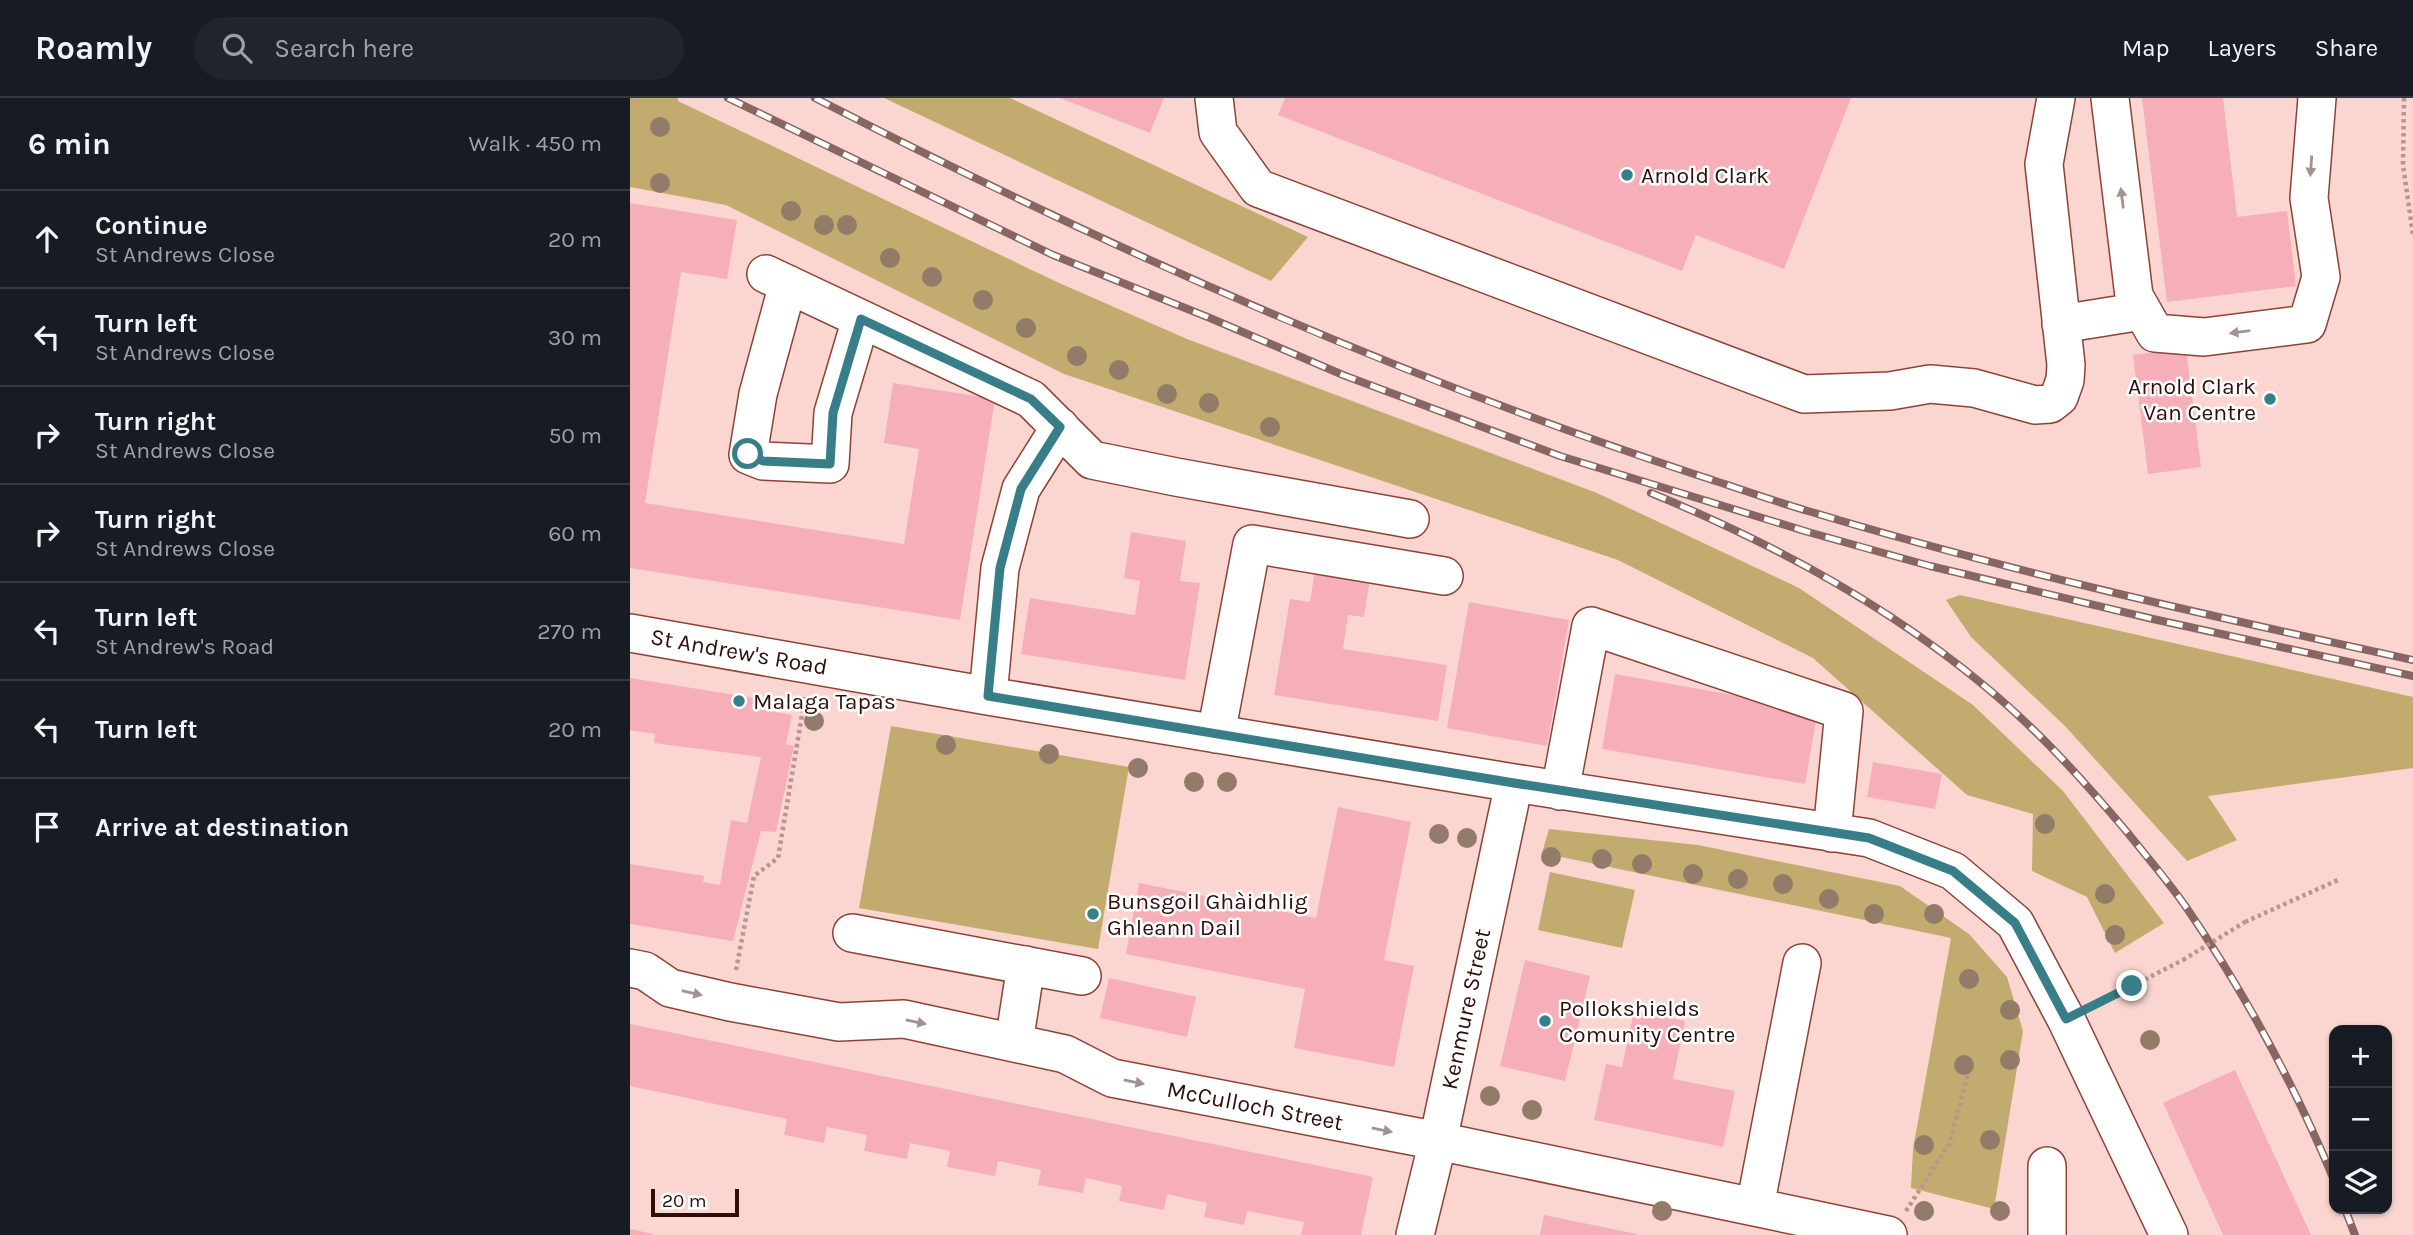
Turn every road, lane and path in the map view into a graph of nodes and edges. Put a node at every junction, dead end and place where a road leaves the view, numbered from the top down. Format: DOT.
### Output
graph roads {
  1 [pos="1214,98"];
  2 [pos="2056,98"];
  3 [pos="2110,98"];
  4 [pos="2317,98"];
  5 [pos="2404,98"];
  6 [pos="2413,235"];
  7 [pos="2142,311"];
  8 [pos="861,319"];
  9 [pos="2061,324"];
  10 [pos="1060,427"];
  11 [pos="1410,519"];
  12 [pos="1444,576"];
  13 [pos="630,633"];
  14 [pos="811,665"];
  15 [pos="988,696"];
  16 [pos="1216,734"];
  17 [pos="1514,783"];
  18 [pos="1560,791"];
  19 [pos="1832,832"];
  20 [pos="2340,879"];
  21 [pos="852,933"];
  22 [pos="1802,963"];
  23 [pos="1026,965"];
  24 [pos="630,968"];
  25 [pos="1082,976"];
  26 [pos="730,1002"];
  27 [pos="2066,1019"];
  28 [pos="1014,1043"];
  29 [pos="1970,1066"];
  30 [pos="1437,1141"];
  31 [pos="2047,1166"];
  32 [pos="1755,1207"];
  33 [pos="1897,1224"];
  34 [pos="1415,1235"];
  35 [pos="2047,1235"];
  36 [pos="2169,1235"];
  1 -- 9 [label="street"];
  2 -- 9 [label="street"];
  7 -- 3 [label="street, one-way"];
  4 -- 7 [label="street, one-way"];
  5 -- 6 [label="path"];
  7 -- 9 [label="street"];
  8 -- 8 [label="street"];
  8 -- 10 [label="street"];
  10 -- 11 [label="street"];
  10 -- 15 [label="street"];
  12 -- 16 [label="street"];
  13 -- 14 [label="street, St Andrew's Road"];
  14 -- 15 [label="street, St Andrew's Road"];
  14 -- 26 [label="path"];
  15 -- 16 [label="street, St Andrew's Road"];
  16 -- 17 [label="street, St Andrew's Road"];
  17 -- 18 [label="street, St Andrew's Road"];
  17 -- 30 [label="street, Kenmure Street"];
  18 -- 19 [label="street, St Andrew's Road"];
  18 -- 19 [label="street"];
  19 -- 27 [label="street, St Andrew's Road"];
  20 -- 27 [label="path, bridge"];
  21 -- 23 [label="street"];
  22 -- 32 [label="street"];
  23 -- 25 [label="street"];
  23 -- 28 [label="street"];
  24 -- 26 [label="street, McCulloch Street, one-way"];
  26 -- 28 [label="street, McCulloch Street, one-way"];
  27 -- 36 [label="street, St Andrew's Road"];
  28 -- 30 [label="street, McCulloch Street, one-way"];
  29 -- 33 [label="path"];
  30 -- 32 [label="street, McCulloch Street"];
  30 -- 34 [label="street, Kenmure Street"];
  31 -- 35 [label="street"];
  32 -- 33 [label="street, McCulloch Street"];
}
